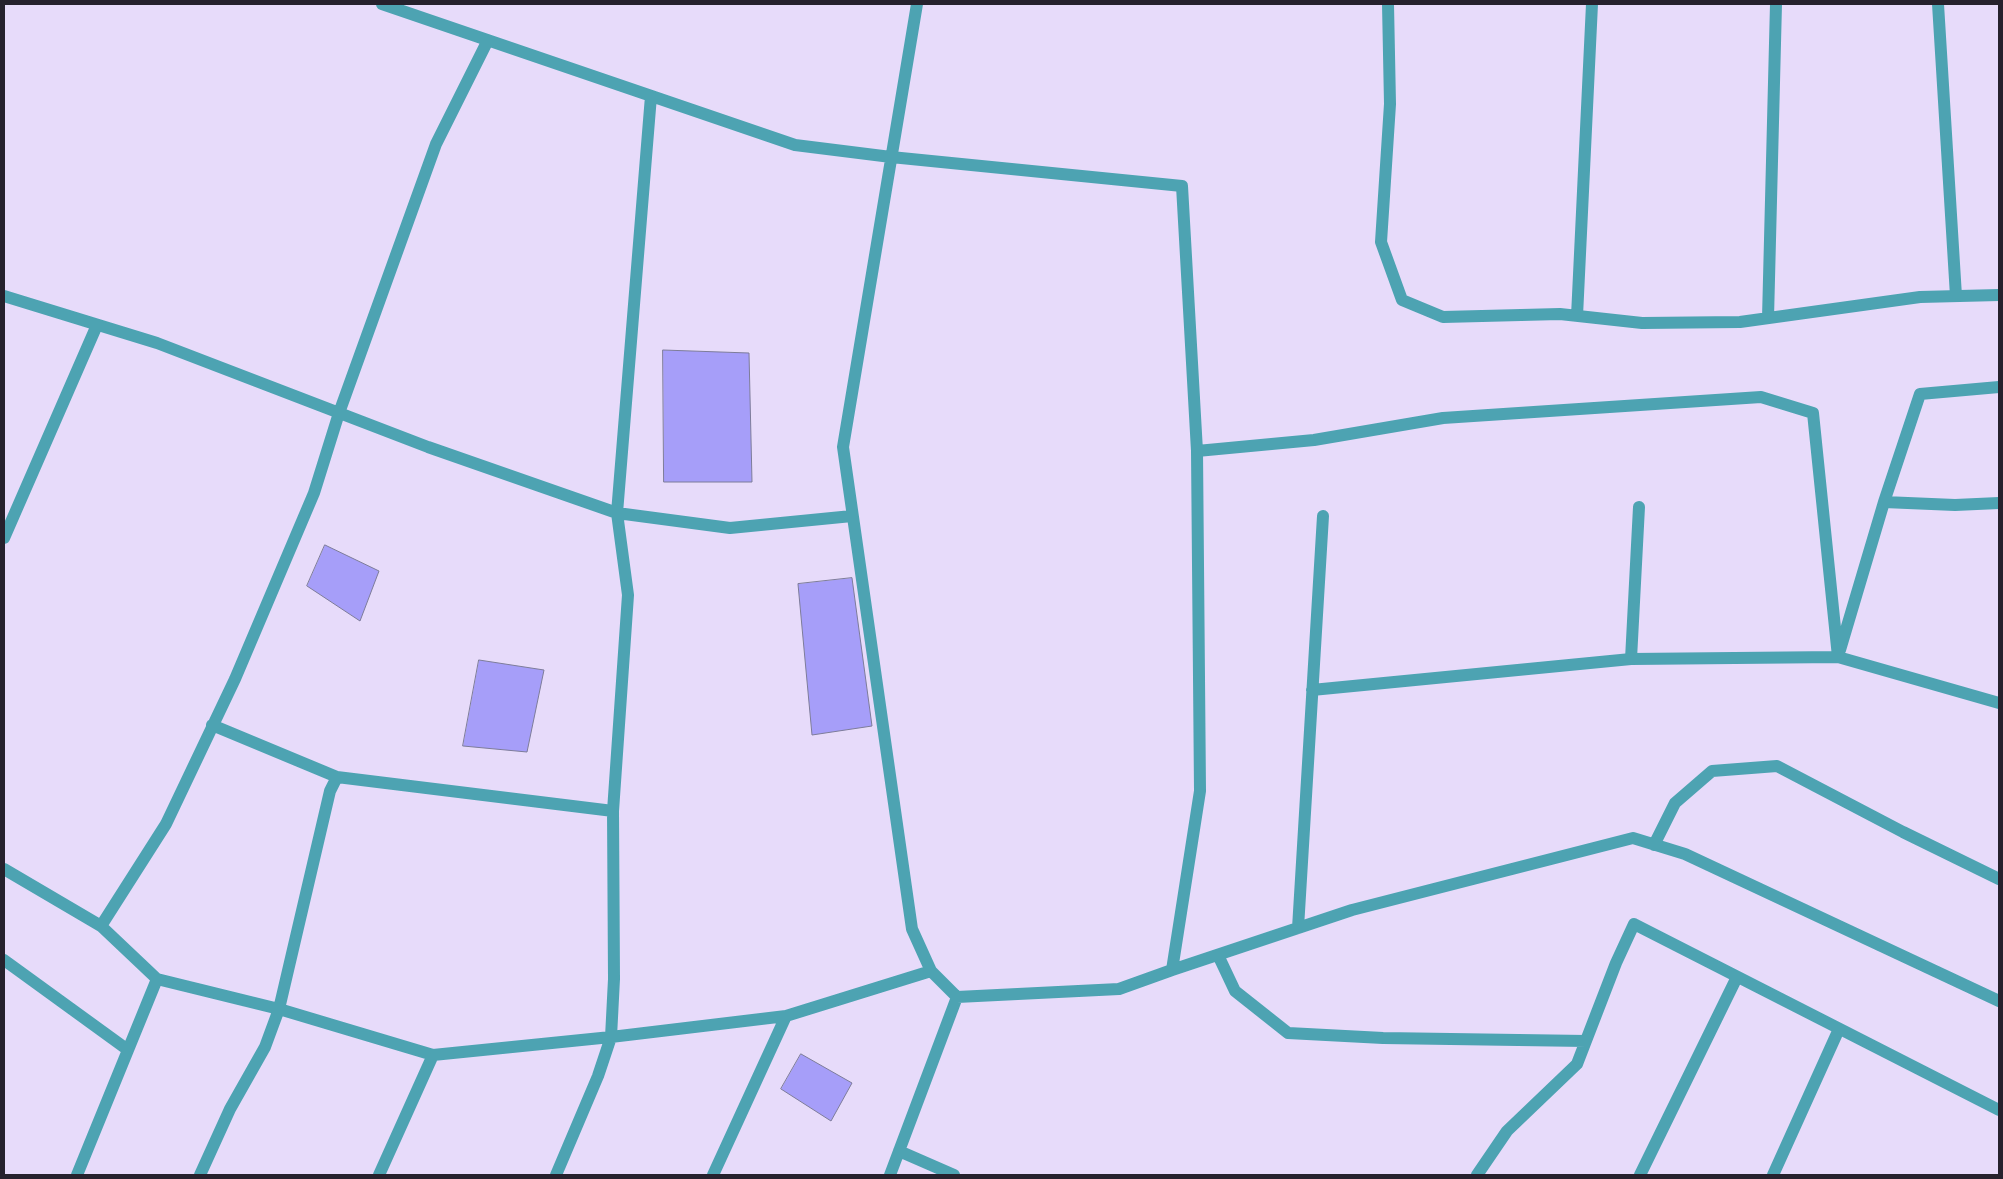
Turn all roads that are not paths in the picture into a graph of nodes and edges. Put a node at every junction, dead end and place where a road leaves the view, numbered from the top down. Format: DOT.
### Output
graph roads {
  1 [pos="382,4"];
  2 [pos="917,4"];
  3 [pos="1388,4"];
  4 [pos="1592,4"];
  5 [pos="1776,4"];
  6 [pos="1938,4"];
  7 [pos="488,40"];
  8 [pos="651,96"];
  9 [pos="891,157"];
  10 [pos="1999,295"];
  11 [pos="4,296"];
  12 [pos="1956,296"];
  13 [pos="1577,316"];
  14 [pos="1768,318"];
  15 [pos="97,324"];
  16 [pos="1999,387"];
  17 [pos="339,413"];
  18 [pos="1197,451"];
  19 [pos="1884,502"];
  20 [pos="1999,503"];
  21 [pos="1639,507"];
  22 [pos="617,513"];
  23 [pos="852,516"];
  24 [pos="1323,516"];
  25 [pos="4,538"];
  26 [pos="1838,658"];
  27 [pos="1631,660"];
  28 [pos="1312,690"];
  29 [pos="1999,703"];
  30 [pos="212,726"];
  31 [pos="337,777"];
  32 [pos="612,811"];
  33 [pos="1654,845"];
  34 [pos="4,869"];
  35 [pos="1999,879"];
  36 [pos="101,926"];
  37 [pos="1298,928"];
  38 [pos="1218,955"];
  39 [pos="4,960"];
  40 [pos="1172,970"];
  41 [pos="931,971"];
  42 [pos="1736,977"];
  43 [pos="157,979"];
  44 [pos="957,997"];
  45 [pos="1999,1000"];
  46 [pos="278,1009"];
  47 [pos="786,1016"];
  48 [pos="1839,1029"];
  49 [pos="611,1037"];
  50 [pos="1586,1042"];
  51 [pos="128,1050"];
  52 [pos="433,1055"];
  53 [pos="1999,1110"];
  54 [pos="899,1151"];
  55 [pos="77,1175"];
  56 [pos="200,1175"];
  57 [pos="379,1175"];
  58 [pos="556,1175"];
  59 [pos="714,1175"];
  60 [pos="890,1175"];
  61 [pos="954,1175"];
  62 [pos="1477,1175"];
  63 [pos="1640,1175"];
  64 [pos="1773,1175"];
  1 -- 7 [label="street"];
  2 -- 9 [label="street"];
  3 -- 13 [label="street"];
  4 -- 13 [label="street"];
  5 -- 14 [label="street"];
  6 -- 12 [label="street"];
  7 -- 8 [label="street"];
  7 -- 17 [label="street"];
  8 -- 9 [label="street"];
  8 -- 22 [label="street"];
  9 -- 18 [label="street"];
  9 -- 23 [label="street"];
  10 -- 12 [label="street"];
  11 -- 15 [label="street"];
  12 -- 14 [label="street"];
  13 -- 14 [label="street"];
  15 -- 17 [label="street"];
  15 -- 25 [label="street"];
  16 -- 19 [label="street"];
  17 -- 22 [label="street"];
  17 -- 30 [label="street"];
  18 -- 26 [label="street"];
  18 -- 40 [label="street"];
  19 -- 20 [label="street"];
  19 -- 26 [label="street"];
  21 -- 27 [label="street"];
  22 -- 23 [label="street"];
  22 -- 32 [label="street"];
  23 -- 41 [label="street"];
  24 -- 28 [label="street"];
  26 -- 27 [label="street"];
  26 -- 29 [label="street"];
  27 -- 28 [label="street"];
  28 -- 37 [label="street"];
  30 -- 31 [label="street"];
  30 -- 36 [label="street"];
  31 -- 32 [label="street"];
  31 -- 46 [label="street"];
  32 -- 49 [label="street"];
  33 -- 35 [label="street"];
  33 -- 37 [label="street"];
  33 -- 45 [label="street"];
  34 -- 36 [label="street"];
  36 -- 43 [label="street"];
  37 -- 38 [label="street"];
  38 -- 40 [label="street"];
  38 -- 50 [label="street"];
  39 -- 51 [label="street"];
  40 -- 44 [label="street"];
  41 -- 44 [label="street"];
  41 -- 47 [label="street"];
  42 -- 48 [label="street"];
  42 -- 50 [label="street"];
  42 -- 63 [label="street"];
  43 -- 46 [label="street"];
  43 -- 51 [label="street"];
  44 -- 54 [label="street"];
  46 -- 52 [label="street"];
  46 -- 56 [label="street"];
  47 -- 49 [label="street"];
  47 -- 59 [label="street"];
  48 -- 53 [label="street"];
  48 -- 64 [label="street"];
  49 -- 52 [label="street"];
  49 -- 58 [label="street"];
  50 -- 62 [label="street"];
  51 -- 55 [label="street"];
  52 -- 57 [label="street"];
  54 -- 60 [label="street"];
  54 -- 61 [label="street"];
}
